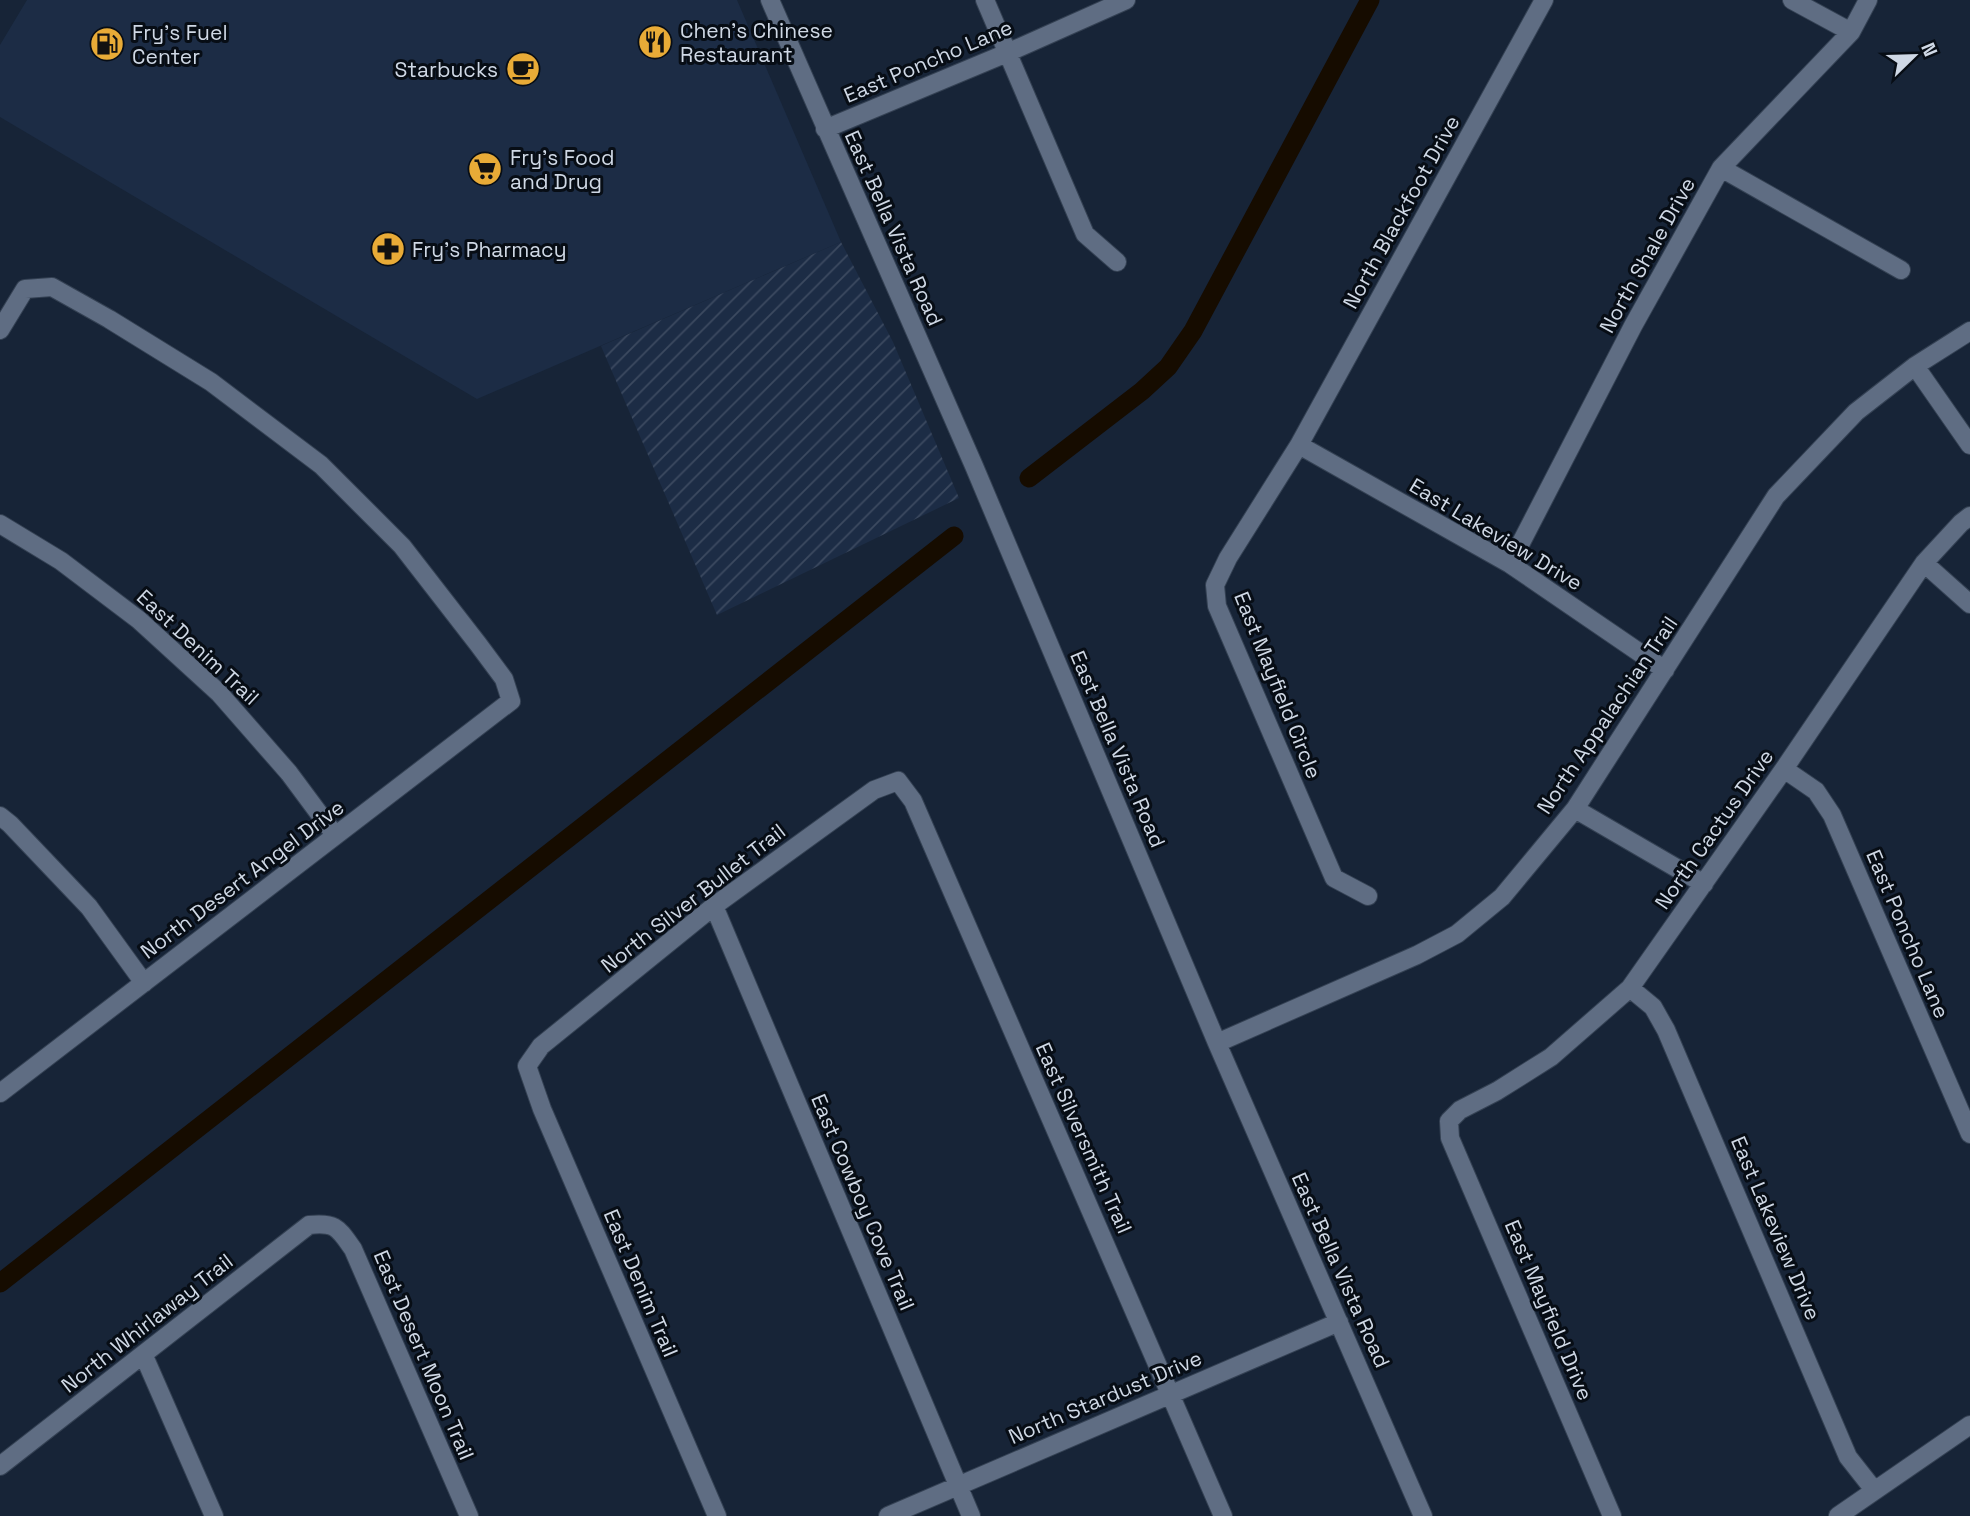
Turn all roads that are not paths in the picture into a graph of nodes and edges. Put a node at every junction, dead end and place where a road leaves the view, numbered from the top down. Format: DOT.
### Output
graph roads {
  1 [pos="770,0"];
  2 [pos="985,0"];
  3 [pos="1126,0"];
  4 [pos="1544,0"];
  5 [pos="1792,0"];
  6 [pos="1868,0"];
  7 [pos="1850,32"];
  8 [pos="1007,53"];
  9 [pos="825,129"];
  10 [pos="1721,169"];
  11 [pos="1117,262"];
  12 [pos="1901,270"];
  13 [pos="0,330"];
  14 [pos="1970,331"];
  15 [pos="1915,366"];
  16 [pos="1299,445"];
  17 [pos="1970,446"];
  18 [pos="1970,516"];
  19 [pos="0,524"];
  20 [pos="1510,564"];
  21 [pos="1924,564"];
  22 [pos="1970,604"];
  23 [pos="1665,670"];
  24 [pos="1784,769"];
  25 [pos="898,781"];
  26 [pos="1575,809"];
  27 [pos="0,816"];
  28 [pos="335,835"];
  29 [pos="1704,884"];
  30 [pos="1368,895"];
  31 [pos="714,906"];
  32 [pos="144,982"];
  33 [pos="1630,988"];
  34 [pos="1217,1043"];
  35 [pos="527,1066"];
  36 [pos="0,1093"];
  37 [pos="1449,1121"];
  38 [pos="1970,1134"];
  39 [pos="326,1223"];
  40 [pos="1339,1322"];
  41 [pos="144,1356"];
  42 [pos="1171,1394"];
  43 [pos="1970,1425"];
  44 [pos="0,1466"];
  45 [pos="958,1485"];
  46 [pos="1874,1490"];
  47 [pos="214,1516"];
  48 [pos="469,1516"];
  49 [pos="716,1516"];
  50 [pos="888,1516"];
  51 [pos="971,1516"];
  52 [pos="1223,1516"];
  53 [pos="1423,1516"];
  54 [pos="1612,1516"];
  55 [pos="1838,1516"];
  1 -- 9 [label="street, East Bella Vista Road"];
  2 -- 8 [label="street"];
  3 -- 8 [label="street, East Poncho Lane"];
  4 -- 16 [label="street, North Blackfoot Drive"];
  5 -- 7 [label="street"];
  6 -- 7 [label="street, North Shale Drive"];
  7 -- 10 [label="street, North Shale Drive"];
  8 -- 9 [label="street, East Poncho Lane"];
  8 -- 11 [label="street"];
  9 -- 34 [label="street, East Bella Vista Road"];
  10 -- 12 [label="street"];
  10 -- 20 [label="street, North Shale Drive"];
  13 -- 28 [label="street, North Desert Angel Drive"];
  14 -- 15 [label="street, North Appalachian Trail"];
  15 -- 17 [label="street"];
  15 -- 23 [label="street, North Appalachian Trail"];
  16 -- 20 [label="street, East Lakeview Drive"];
  16 -- 30 [label="street, East Mayfield Circle"];
  18 -- 21 [label="street, North Cactus Drive"];
  19 -- 28 [label="street, East Denim Trail"];
  20 -- 23 [label="street, East Lakeview Drive"];
  21 -- 22 [label="street"];
  21 -- 24 [label="street, North Cactus Drive"];
  23 -- 26 [label="street, North Appalachian Trail"];
  24 -- 29 [label="street, North Cactus Drive"];
  24 -- 38 [label="street, East Poncho Lane"];
  25 -- 31 [label="street, North Silver Bullet Trail"];
  25 -- 42 [label="street, East Silversmith Trail"];
  26 -- 29 [label="street"];
  26 -- 34 [label="street, North Appalachian Trail"];
  27 -- 32 [label="street"];
  28 -- 32 [label="street, North Desert Angel Drive"];
  29 -- 33 [label="street, North Cactus Drive"];
  31 -- 35 [label="street, North Silver Bullet Trail"];
  31 -- 45 [label="street, East Cowboy Cove Trail"];
  32 -- 36 [label="street, North Desert Angel Drive"];
  33 -- 37 [label="street, North Cactus Drive"];
  33 -- 46 [label="street, East Lakeview Drive"];
  34 -- 40 [label="street, East Bella Vista Road"];
  35 -- 49 [label="street, East Denim Trail"];
  37 -- 54 [label="street, East Mayfield Drive"];
  39 -- 41 [label="street, North Whirlaway Trail"];
  39 -- 48 [label="street, East Desert Moon Trail"];
  40 -- 42 [label="street, North Stardust Drive"];
  40 -- 53 [label="street, East Bella Vista Road"];
  41 -- 44 [label="street, North Whirlaway Trail"];
  41 -- 47 [label="street"];
  42 -- 45 [label="street, North Stardust Drive"];
  42 -- 52 [label="street, East Silversmith Trail"];
  43 -- 46 [label="street"];
  45 -- 50 [label="street, North Stardust Drive"];
  45 -- 51 [label="street, East Cowboy Cove Trail"];
  46 -- 55 [label="street"];
}
